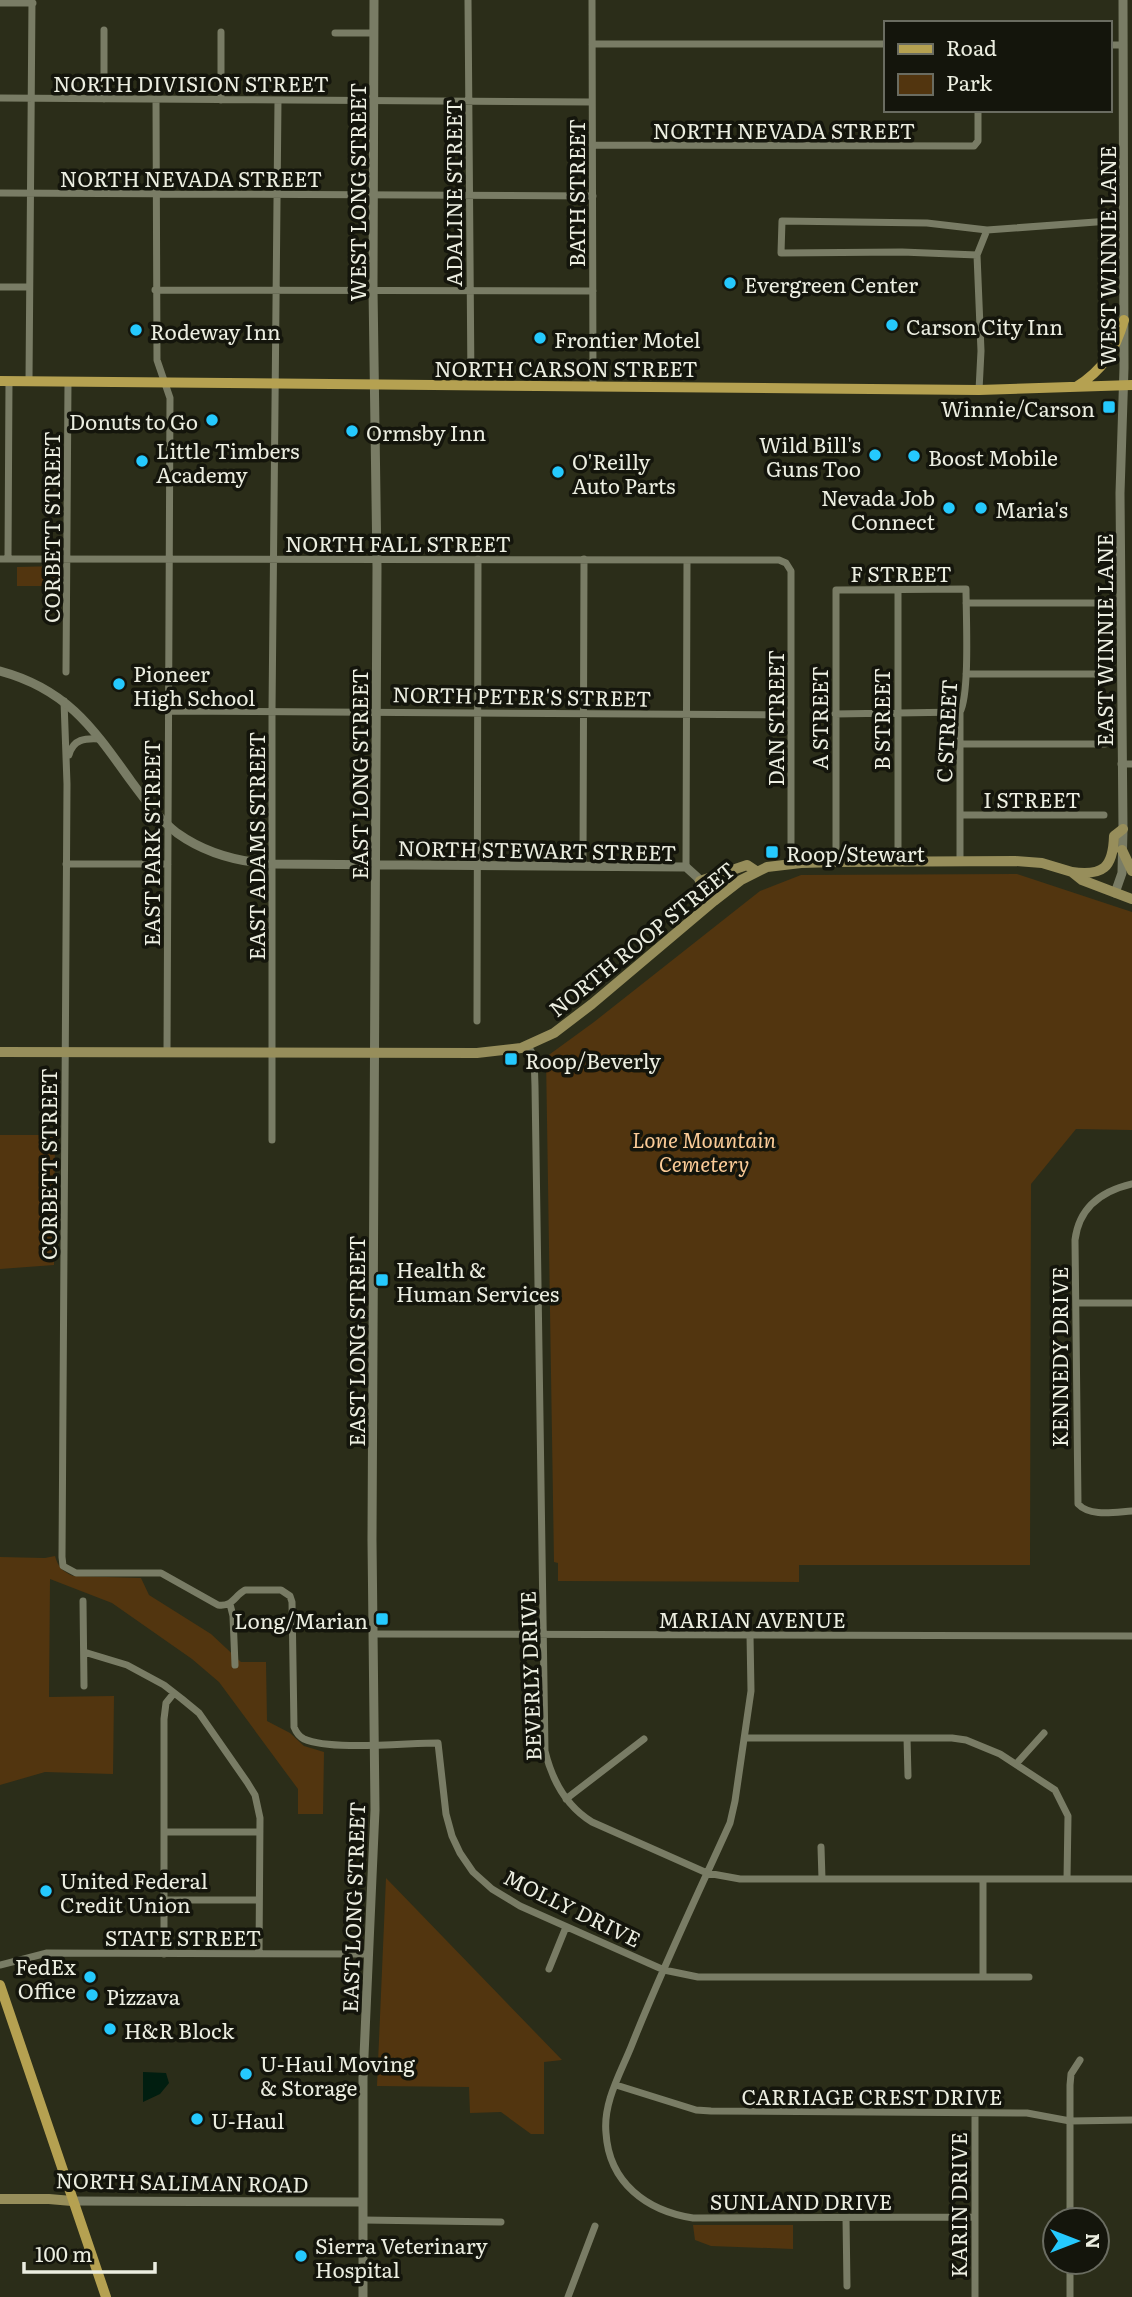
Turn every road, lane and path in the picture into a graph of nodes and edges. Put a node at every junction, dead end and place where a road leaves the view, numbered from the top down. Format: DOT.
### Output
graph roads {
  1 [pos="374,0"];
  2 [pos="468,0"];
  3 [pos="592,0"];
  4 [pos="1123,0"];
  5 [pos="33,1"];
  6 [pos="0,3"];
  7 [pos="104,30"];
  8 [pos="222,32"];
  9 [pos="335,33"];
  10 [pos="374,33"];
  11 [pos="592,44"];
  12 [pos="884,44"];
  13 [pos="1111,45"];
  14 [pos="1123,45"];
  15 [pos="0,98"];
  16 [pos="32,98"];
  17 [pos="104,99"];
  18 [pos="156,99"];
  19 [pos="222,100"];
  20 [pos="278,100"];
  21 [pos="470,100"];
  22 [pos="373,101"];
  23 [pos="592,102"];
  24 [pos="978,112"];
  25 [pos="592,145"];
  26 [pos="0,193"];
  27 [pos="29,193"];
  28 [pos="155,194"];
  29 [pos="278,195"];
  30 [pos="470,195"];
  31 [pos="373,196"];
  32 [pos="593,196"];
  33 [pos="1123,220"];
  34 [pos="987,230"];
  35 [pos="977,255"];
  36 [pos="1128,274"];
  37 [pos="0,287"];
  38 [pos="28,287"];
  39 [pos="373,289"];
  40 [pos="155,290"];
  41 [pos="470,290"];
  42 [pos="278,291"];
  43 [pos="593,291"];
  44 [pos="1124,320"];
  45 [pos="5,381"];
  46 [pos="29,381"];
  47 [pos="68,382"];
  48 [pos="165,382"];
  49 [pos="276,384"];
  50 [pos="374,384"];
  51 [pos="471,385"];
  52 [pos="593,386"];
  53 [pos="1128,386"];
  54 [pos="1073,388"];
  55 [pos="979,390"];
  56 [pos="377,558"];
  57 [pos="4,559"];
  58 [pos="67,559"];
  59 [pos="274,559"];
  60 [pos="478,559"];
  61 [pos="584,559"];
  62 [pos="169,560"];
  63 [pos="687,560"];
  64 [pos="791,571"];
  65 [pos="836,590"];
  66 [pos="898,590"];
  67 [pos="966,603"];
  68 [pos="1120,603"];
  69 [pos="0,671"];
  70 [pos="66,672"];
  71 [pos="966,674"];
  72 [pos="1106,674"];
  73 [pos="64,701"];
  74 [pos="168,710"];
  75 [pos="272,711"];
  76 [pos="376,711"];
  77 [pos="478,712"];
  78 [pos="583,712"];
  79 [pos="960,712"];
  80 [pos="898,713"];
  81 [pos="687,714"];
  82 [pos="835,714"];
  83 [pos="791,715"];
  84 [pos="100,739"];
  85 [pos="960,744"];
  86 [pos="1105,744"];
  87 [pos="67,763"];
  88 [pos="1121,764"];
  89 [pos="1132,764"];
  90 [pos="960,815"];
  91 [pos="1104,815"];
  92 [pos="167,825"];
  93 [pos="1122,829"];
  94 [pos="836,846"];
  95 [pos="898,848"];
  96 [pos="1122,850"];
  97 [pos="960,862"];
  98 [pos="66,864"];
  99 [pos="168,864"];
  100 [pos="272,864"];
  101 [pos="791,864"];
  102 [pos="375,865"];
  103 [pos="477,866"];
  104 [pos="583,866"];
  105 [pos="686,867"];
  106 [pos="756,871"];
  107 [pos="1132,871"];
  108 [pos="1072,872"];
  109 [pos="700,881"];
  110 [pos="1115,893"];
  111 [pos="1132,899"];
  112 [pos="714,901"];
  113 [pos="477,1021"];
  114 [pos="528,1046"];
  115 [pos="272,1051"];
  116 [pos="0,1052"];
  117 [pos="65,1052"];
  118 [pos="167,1052"];
  119 [pos="375,1052"];
  120 [pos="272,1140"];
  121 [pos="1132,1184"];
  122 [pos="1076,1303"];
  123 [pos="1132,1303"];
  124 [pos="1132,1511"];
  125 [pos="83,1601"];
  126 [pos="230,1604"];
  127 [pos="373,1634"];
  128 [pos="542,1635"];
  129 [pos="750,1635"];
  130 [pos="1132,1636"];
  131 [pos="84,1652"];
  132 [pos="235,1665"];
  133 [pos="84,1686"];
  134 [pos="174,1693"];
  135 [pos="1044,1732"];
  136 [pos="745,1738"];
  137 [pos="907,1738"];
  138 [pos="644,1739"];
  139 [pos="374,1744"];
  140 [pos="1017,1763"];
  141 [pos="908,1776"];
  142 [pos="566,1799"];
  143 [pos="164,1832"];
  144 [pos="259,1832"];
  145 [pos="821,1847"];
  146 [pos="707,1874"];
  147 [pos="822,1879"];
  148 [pos="983,1879"];
  149 [pos="1067,1879"];
  150 [pos="1132,1879"];
  151 [pos="164,1900"];
  152 [pos="259,1900"];
  153 [pos="566,1927"];
  154 [pos="163,1954"];
  155 [pos="259,1954"];
  156 [pos="367,1954"];
  157 [pos="0,1965"];
  158 [pos="549,1969"];
  159 [pos="664,1970"];
  160 [pos="983,1977"];
  161 [pos="1029,1977"];
  162 [pos="0,1984"];
  163 [pos="1080,2060"];
  164 [pos="616,2085"];
  165 [pos="975,2113"];
  166 [pos="1132,2120"];
  167 [pos="1070,2121"];
  168 [pos="0,2199"];
  169 [pos="72,2201"];
  170 [pos="363,2202"];
  171 [pos="1070,2206"];
  172 [pos="975,2217"];
  173 [pos="846,2218"];
  174 [pos="363,2221"];
  175 [pos="501,2222"];
  176 [pos="595,2225"];
  177 [pos="1070,2276"];
  178 [pos="847,2286"];
  179 [pos="106,2297"];
  180 [pos="363,2297"];
  181 [pos="568,2297"];
  182 [pos="975,2297"];
  183 [pos="1070,2297"];
  1 -- 10 [label="street, WEST LONG STREET"];
  2 -- 21 [label="street, ADALINE STREET"];
  3 -- 11 [label="street, BATH STREET"];
  4 -- 14 [label="street, WEST WINNIE LANE"];
  5 -- 6 [label="street"];
  5 -- 16 [label="street"];
  7 -- 17 [label="street"];
  8 -- 19 [label="street"];
  9 -- 10 [label="street"];
  10 -- 22 [label="street, WEST LONG STREET"];
  11 -- 12 [label="street"];
  11 -- 23 [label="street, BATH STREET"];
  13 -- 14 [label="street"];
  14 -- 33 [label="street, WEST WINNIE LANE"];
  15 -- 16 [label="street, NORTH DIVISION STREET"];
  16 -- 17 [label="street, NORTH DIVISION STREET"];
  16 -- 27 [label="street"];
  17 -- 18 [label="street, NORTH DIVISION STREET"];
  18 -- 19 [label="street, NORTH DIVISION STREET"];
  18 -- 28 [label="street, EAST PARK STREET"];
  19 -- 20 [label="street, NORTH DIVISION STREET"];
  20 -- 22 [label="street, NORTH DIVISION STREET"];
  20 -- 29 [label="street, EAST ADAMS STREET"];
  21 -- 22 [label="street, NORTH DIVISION STREET"];
  21 -- 23 [label="street, NORTH DIVISION STREET"];
  21 -- 30 [label="street, ADALINE STREET"];
  22 -- 31 [label="street, WEST LONG STREET"];
  23 -- 25 [label="street, BATH STREET"];
  24 -- 25 [label="street, NORTH NEVADA STREET"];
  25 -- 32 [label="street, BATH STREET"];
  26 -- 27 [label="street, NORTH NEVADA STREET"];
  27 -- 28 [label="street, NORTH NEVADA STREET"];
  27 -- 38 [label="street"];
  28 -- 29 [label="street, NORTH NEVADA STREET"];
  28 -- 40 [label="street, EAST PARK STREET"];
  29 -- 31 [label="street, NORTH NEVADA STREET"];
  29 -- 42 [label="street, EAST ADAMS STREET"];
  30 -- 31 [label="street, NORTH NEVADA STREET"];
  30 -- 32 [label="street, NORTH NEVADA STREET"];
  30 -- 41 [label="street, ADALINE STREET"];
  31 -- 39 [label="street, WEST LONG STREET"];
  32 -- 43 [label="street, BATH STREET"];
  33 -- 34 [label="street"];
  33 -- 36 [label="street, WEST WINNIE LANE"];
  34 -- 35 [label="street"];
  34 -- 35 [label="street"];
  35 -- 55 [label="street"];
  36 -- 44 [label="street, WEST WINNIE LANE"];
  37 -- 38 [label="street"];
  38 -- 46 [label="street"];
  39 -- 41 [label="street"];
  39 -- 42 [label="street"];
  39 -- 50 [label="street, WEST LONG STREET"];
  40 -- 42 [label="street"];
  40 -- 48 [label="street, EAST PARK STREET"];
  41 -- 43 [label="street"];
  41 -- 51 [label="street, ADALINE STREET"];
  42 -- 49 [label="street, EAST ADAMS STREET"];
  43 -- 52 [label="street, BATH STREET"];
  44 -- 53 [label="street, WEST WINNIE LANE"];
  44 -- 54 [label="main road"];
  45 -- 46 [label="main road, NORTH CARSON STREET"];
  45 -- 57 [label="street"];
  46 -- 47 [label="main road, NORTH CARSON STREET"];
  47 -- 48 [label="main road, NORTH CARSON STREET"];
  47 -- 58 [label="street, CORBETT STREET"];
  48 -- 49 [label="main road, NORTH CARSON STREET"];
  48 -- 62 [label="street, EAST PARK STREET"];
  49 -- 50 [label="main road, NORTH CARSON STREET"];
  49 -- 59 [label="street, EAST ADAMS STREET"];
  50 -- 51 [label="main road, NORTH CARSON STREET"];
  50 -- 56 [label="street, EAST LONG STREET"];
  51 -- 52 [label="main road, NORTH CARSON STREET"];
  52 -- 55 [label="main road, NORTH CARSON STREET"];
  53 -- 54 [label="main road, NORTH CARSON STREET"];
  53 -- 68 [label="street, EAST WINNIE LANE"];
  54 -- 55 [label="main road, NORTH CARSON STREET"];
  56 -- 59 [label="street, NORTH FALL STREET"];
  56 -- 60 [label="street, NORTH FALL STREET"];
  56 -- 76 [label="street, EAST LONG STREET"];
  57 -- 58 [label="street, NORTH FALL STREET"];
  58 -- 62 [label="street, NORTH FALL STREET"];
  58 -- 70 [label="street, CORBETT STREET"];
  59 -- 62 [label="street, NORTH FALL STREET"];
  59 -- 75 [label="street, EAST ADAMS STREET"];
  60 -- 61 [label="street, NORTH FALL STREET"];
  60 -- 77 [label="street"];
  61 -- 63 [label="street, NORTH FALL STREET"];
  61 -- 78 [label="street"];
  62 -- 74 [label="street, EAST PARK STREET"];
  63 -- 64 [label="street, NORTH FALL STREET"];
  63 -- 81 [label="street"];
  64 -- 83 [label="street, DAN STREET"];
  65 -- 66 [label="street, F STREET"];
  65 -- 82 [label="street, A STREET"];
  66 -- 67 [label="street, F STREET"];
  66 -- 80 [label="street, B STREET"];
  67 -- 68 [label="street, F STREET"];
  67 -- 71 [label="street, C STREET"];
  68 -- 88 [label="street, EAST WINNIE LANE"];
  69 -- 73 [label="street, NORTH STEWART STREET"];
  71 -- 72 [label="street"];
  71 -- 79 [label="street, C STREET"];
  73 -- 84 [label="street, NORTH STEWART STREET"];
  73 -- 87 [label="street, CORBETT STREET"];
  74 -- 75 [label="street, NORTH PETER'S STREET"];
  74 -- 92 [label="street, EAST PARK STREET"];
  75 -- 76 [label="street, NORTH PETER'S STREET"];
  75 -- 100 [label="street, EAST ADAMS STREET"];
  76 -- 77 [label="street, NORTH PETER'S STREET"];
  76 -- 102 [label="street, EAST LONG STREET"];
  77 -- 78 [label="street, NORTH PETER'S STREET"];
  77 -- 103 [label="street"];
  78 -- 81 [label="street, NORTH PETER'S STREET"];
  78 -- 104 [label="street"];
  79 -- 80 [label="street"];
  79 -- 85 [label="street, C STREET"];
  80 -- 82 [label="street"];
  80 -- 95 [label="street, B STREET"];
  81 -- 83 [label="street, NORTH PETER'S STREET"];
  81 -- 105 [label="street"];
  82 -- 94 [label="street, A STREET"];
  83 -- 101 [label="street, DAN STREET"];
  84 -- 87 [label="street"];
  84 -- 92 [label="street, NORTH STEWART STREET"];
  85 -- 86 [label="street"];
  85 -- 90 [label="street, C STREET"];
  87 -- 98 [label="street, CORBETT STREET"];
  88 -- 89 [label="street"];
  88 -- 93 [label="street, EAST WINNIE LANE"];
  90 -- 91 [label="street, I STREET"];
  90 -- 97 [label="street, C STREET"];
  92 -- 99 [label="street, EAST PARK STREET"];
  92 -- 100 [label="street, NORTH STEWART STREET"];
  93 -- 96 [label="street, EAST WINNIE LANE"];
  93 -- 108 [label="main road"];
  96 -- 107 [label="main road"];
  96 -- 110 [label="street, EAST WINNIE LANE"];
  97 -- 101 [label="main road, NORTH ROOP STREET"];
  97 -- 108 [label="main road, NORTH ROOP STREET"];
  98 -- 99 [label="street"];
  98 -- 117 [label="street, CORBETT STREET"];
  99 -- 118 [label="street, EAST PARK STREET"];
  100 -- 102 [label="street, NORTH STEWART STREET"];
  100 -- 115 [label="street, EAST ADAMS STREET"];
  101 -- 106 [label="main road, NORTH ROOP STREET"];
  102 -- 103 [label="street, NORTH STEWART STREET"];
  102 -- 119 [label="street, EAST LONG STREET"];
  103 -- 104 [label="street, NORTH STEWART STREET"];
  103 -- 113 [label="street"];
  104 -- 105 [label="street, NORTH STEWART STREET"];
  105 -- 109 [label="street, NORTH STEWART STREET"];
  106 -- 109 [label="main road"];
  106 -- 112 [label="main road, NORTH ROOP STREET"];
  108 -- 110 [label="main road, NORTH ROOP STREET"];
  109 -- 112 [label="street, NORTH STEWART STREET"];
  110 -- 111 [label="main road, NORTH ROOP STREET"];
  112 -- 114 [label="main road, NORTH ROOP STREET"];
  114 -- 119 [label="main road, NORTH ROOP STREET"];
  114 -- 128 [label="street, BEVERLY DRIVE"];
  115 -- 118 [label="main road, NORTH ROOP STREET"];
  115 -- 119 [label="main road, NORTH ROOP STREET"];
  115 -- 120 [label="street, EAST ADAMS STREET"];
  116 -- 117 [label="main road, NORTH ROOP STREET"];
  117 -- 118 [label="main road, NORTH ROOP STREET"];
  117 -- 126 [label="street, CORBETT STREET"];
  119 -- 127 [label="street, EAST LONG STREET"];
  121 -- 122 [label="street, KENNEDY DRIVE"];
  122 -- 123 [label="street"];
  122 -- 124 [label="street, KENNEDY DRIVE"];
  125 -- 131 [label="street"];
  126 -- 132 [label="street"];
  126 -- 139 [label="street, MOLLY DRIVE"];
  127 -- 128 [label="street, MARIAN AVENUE"];
  127 -- 139 [label="street, EAST LONG STREET"];
  128 -- 129 [label="street, MARIAN AVENUE"];
  128 -- 142 [label="street, BEVERLY DRIVE"];
  129 -- 130 [label="street, MARIAN AVENUE"];
  129 -- 136 [label="street"];
  131 -- 133 [label="street"];
  131 -- 134 [label="street"];
  134 -- 143 [label="street"];
  134 -- 144 [label="street"];
  135 -- 140 [label="street"];
  136 -- 137 [label="street"];
  136 -- 146 [label="street"];
  137 -- 140 [label="street"];
  137 -- 141 [label="street"];
  138 -- 142 [label="street"];
  139 -- 153 [label="street, MOLLY DRIVE"];
  139 -- 156 [label="street, EAST LONG STREET"];
  140 -- 149 [label="street"];
  142 -- 146 [label="street, BEVERLY DRIVE"];
  143 -- 144 [label="street"];
  143 -- 151 [label="street"];
  144 -- 152 [label="street"];
  145 -- 147 [label="street"];
  146 -- 147 [label="street, BEVERLY DRIVE"];
  146 -- 159 [label="street"];
  147 -- 148 [label="street, BEVERLY DRIVE"];
  148 -- 149 [label="street, BEVERLY DRIVE"];
  148 -- 160 [label="street"];
  149 -- 150 [label="street, BEVERLY DRIVE"];
  151 -- 152 [label="street"];
  151 -- 154 [label="street"];
  152 -- 155 [label="street"];
  153 -- 158 [label="street"];
  153 -- 159 [label="street, MOLLY DRIVE"];
  154 -- 155 [label="street, STATE STREET"];
  154 -- 157 [label="street, STATE STREET"];
  155 -- 156 [label="street, STATE STREET"];
  156 -- 170 [label="street, EAST LONG STREET"];
  159 -- 160 [label="street, MOLLY DRIVE"];
  159 -- 164 [label="street"];
  160 -- 161 [label="street, MOLLY DRIVE"];
  162 -- 169 [label="main road"];
  163 -- 167 [label="street"];
  164 -- 165 [label="street, CARRIAGE CREST DRIVE"];
  164 -- 173 [label="street, SUNLAND DRIVE"];
  165 -- 167 [label="street, CARRIAGE CREST DRIVE"];
  165 -- 172 [label="street, KARIN DRIVE"];
  166 -- 167 [label="street, CARRIAGE CREST DRIVE"];
  167 -- 171 [label="street"];
  168 -- 169 [label="main road, NORTH SALIMAN ROAD"];
  169 -- 170 [label="street, NORTH SALIMAN ROAD"];
  169 -- 179 [label="main road"];
  170 -- 174 [label="street, EAST LONG STREET"];
  172 -- 173 [label="street, SUNLAND DRIVE"];
  172 -- 182 [label="street, KARIN DRIVE"];
  173 -- 178 [label="street"];
  174 -- 175 [label="street"];
  174 -- 180 [label="street, EAST LONG STREET"];
  176 -- 181 [label="street"];
  177 -- 183 [label="street"];
}
